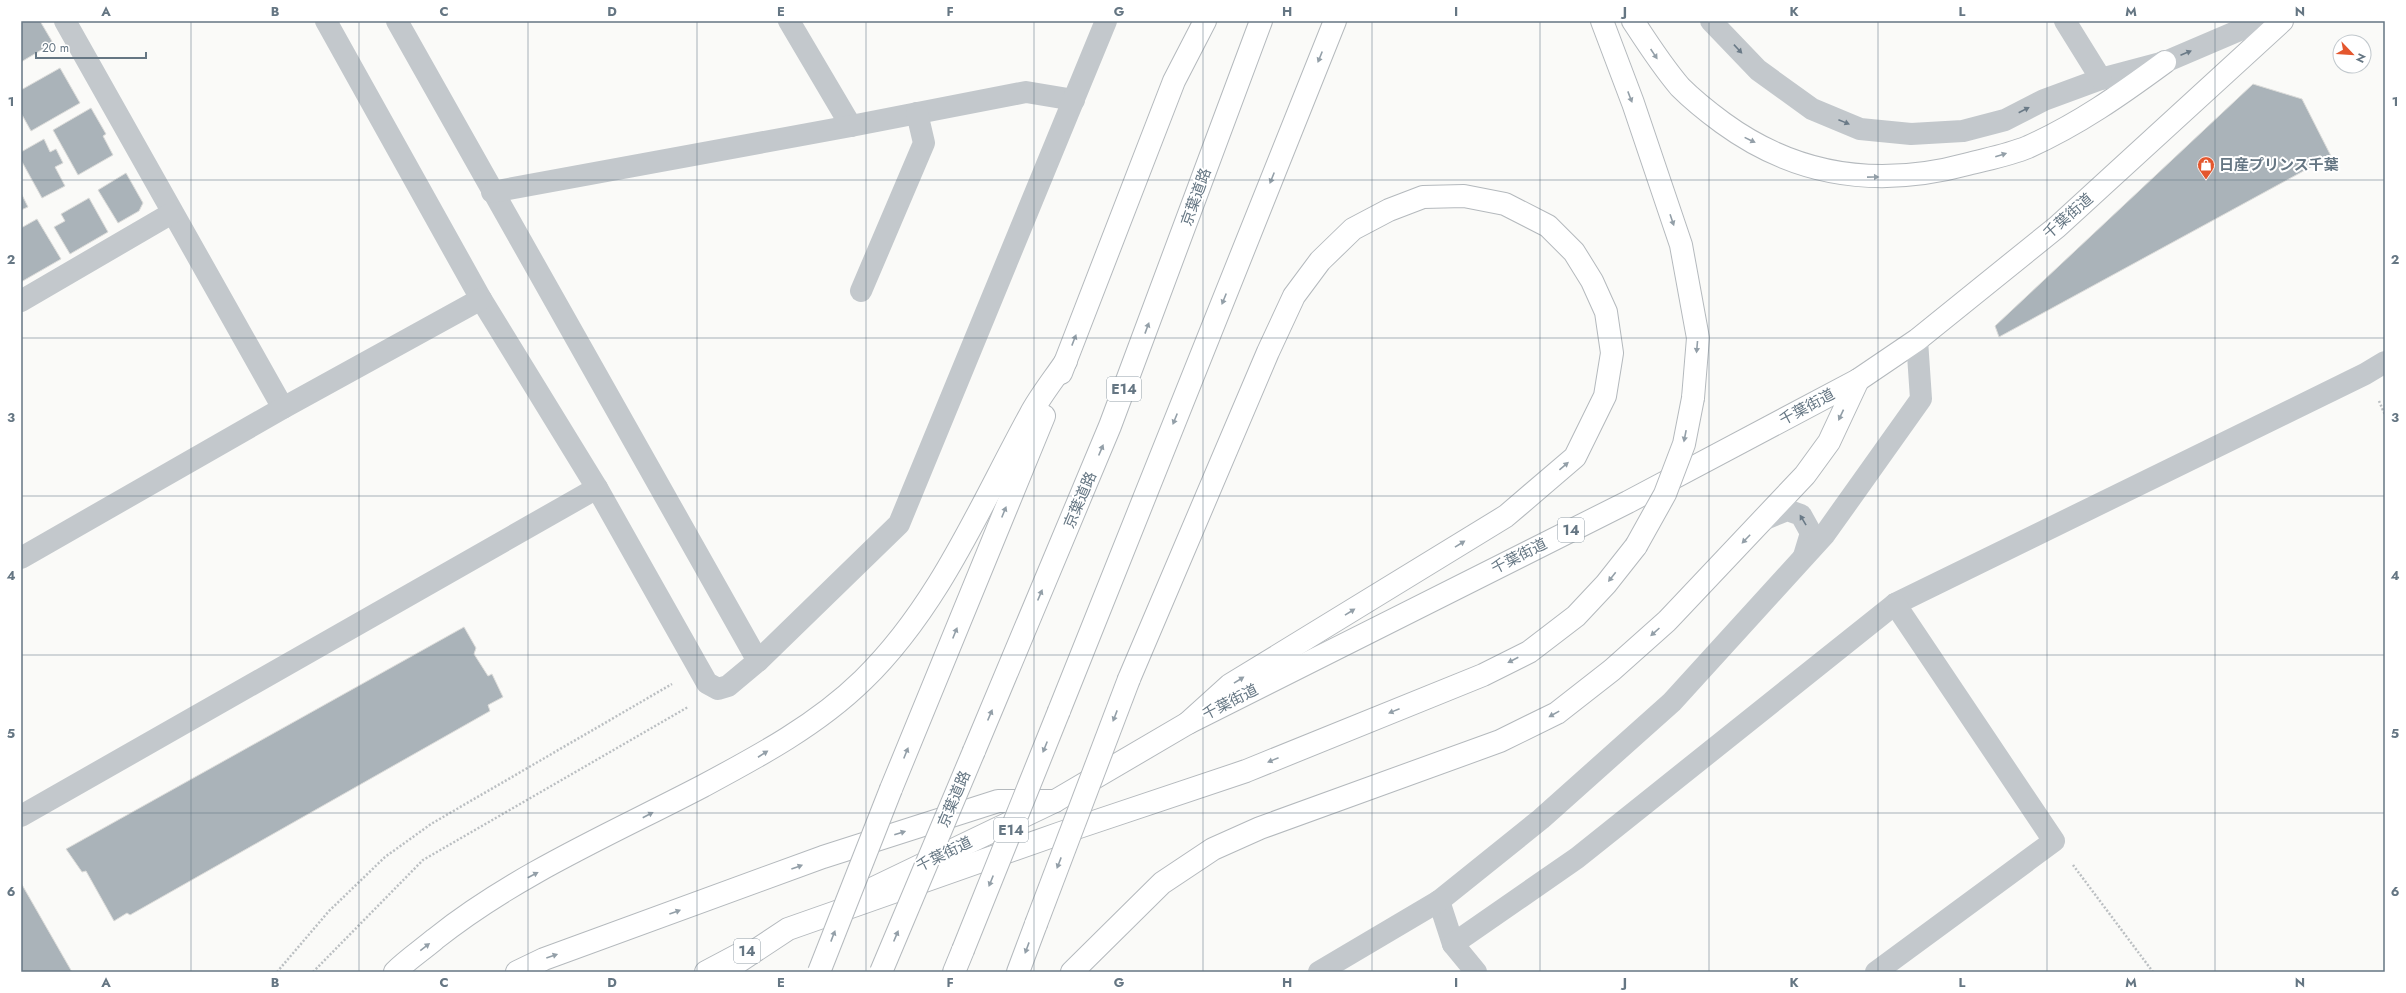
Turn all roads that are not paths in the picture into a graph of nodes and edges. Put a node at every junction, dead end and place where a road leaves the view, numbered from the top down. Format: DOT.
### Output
graph roads {
  1 [pos="65,21"];
  2 [pos="326,21"];
  3 [pos="397,21"];
  4 [pos="790,21"];
  5 [pos="1106,21"];
  6 [pos="1205,21"];
  7 [pos="1261,21"];
  8 [pos="1335,21"];
  9 [pos="1602,21"];
  10 [pos="1633,21"];
  11 [pos="1711,21"];
  12 [pos="2065,21"];
  13 [pos="2261,21"];
  14 [pos="2282,21"];
  15 [pos="2165,62"];
  16 [pos="2101,79"];
  17 [pos="1074,100"];
  18 [pos="917,113"];
  19 [pos="851,126"];
  20 [pos="492,192"];
  21 [pos="172,214"];
  22 [pos="861,291"];
  23 [pos="481,299"];
  24 [pos="21,301"];
  25 [pos="1917,340"];
  26 [pos="1066,361"];
  27 [pos="2385,362"];
  28 [pos="1858,380"];
  29 [pos="282,408"];
  30 [pos="597,488"];
  31 [pos="1765,519"];
  32 [pos="1804,556"];
  33 [pos="21,558"];
  34 [pos="1894,604"];
  35 [pos="758,661"];
  36 [pos="1188,723"];
  37 [pos="1055,801"];
  38 [pos="21,816"];
  39 [pos="1439,901"];
  40 [pos="788,929"];
  41 [pos="1453,944"];
  42 [pos="395,972"];
  43 [pos="517,972"];
  44 [pos="706,972"];
  45 [pos="723,972"];
  46 [pos="819,972"];
  47 [pos="881,972"];
  48 [pos="954,972"];
  49 [pos="1018,972"];
  50 [pos="1072,972"];
  51 [pos="1319,972"];
  52 [pos="1476,972"];
  53 [pos="1876,972"];
  1 -- 21 [label="street"];
  2 -- 23 [label="street"];
  3 -- 20 [label="street"];
  4 -- 19 [label="street"];
  5 -- 17 [label="street"];
  26 -- 6 [label="highway, one-way"];
  47 -- 7 [label="highway, 京葉道路 / E14, one-way, bridge"];
  8 -- 48 [label="highway, E14, one-way, bridge"];
  9 -- 40 [label="highway, one-way, bridge"];
  10 -- 15 [label="highway, one-way"];
  11 -- 16 [label="street, one-way"];
  12 -- 16 [label="street"];
  15 -- 13 [label="street, one-way"];
  14 -- 25 [label="highway, 千葉街道 / 14"];
  15 -- 16 [label="street"];
  17 -- 18 [label="street"];
  17 -- 35 [label="street"];
  18 -- 19 [label="street"];
  18 -- 22 [label="street"];
  19 -- 20 [label="street"];
  20 -- 35 [label="street"];
  21 -- 24 [label="street"];
  21 -- 29 [label="street"];
  23 -- 29 [label="street"];
  23 -- 30 [label="street"];
  25 -- 28 [label="highway, 千葉街道 / 14"];
  25 -- 32 [label="street"];
  42 -- 26 [label="highway, one-way"];
  46 -- 26 [label="highway, one-way, bridge"];
  27 -- 34 [label="street"];
  28 -- 31 [label="highway, one-way"];
  28 -- 36 [label="highway, 千葉街道 / 14"];
  29 -- 33 [label="street"];
  30 -- 35 [label="street"];
  30 -- 38 [label="street"];
  32 -- 31 [label="street, one-way"];
  31 -- 50 [label="highway, one-way"];
  32 -- 39 [label="street"];
  34 -- 41 [label="street"];
  34 -- 53 [label="street"];
  36 -- 37 [label="highway, 千葉街道 / 14"];
  36 -- 49 [label="highway, one-way, bridge"];
  37 -- 40 [label="highway, 千葉街道 / 14"];
  43 -- 37 [label="highway, one-way"];
  39 -- 41 [label="street"];
  39 -- 51 [label="street"];
  40 -- 44 [label="highway, 千葉街道 / 14"];
  40 -- 45 [label="highway"];
  41 -- 52 [label="street"];
}
